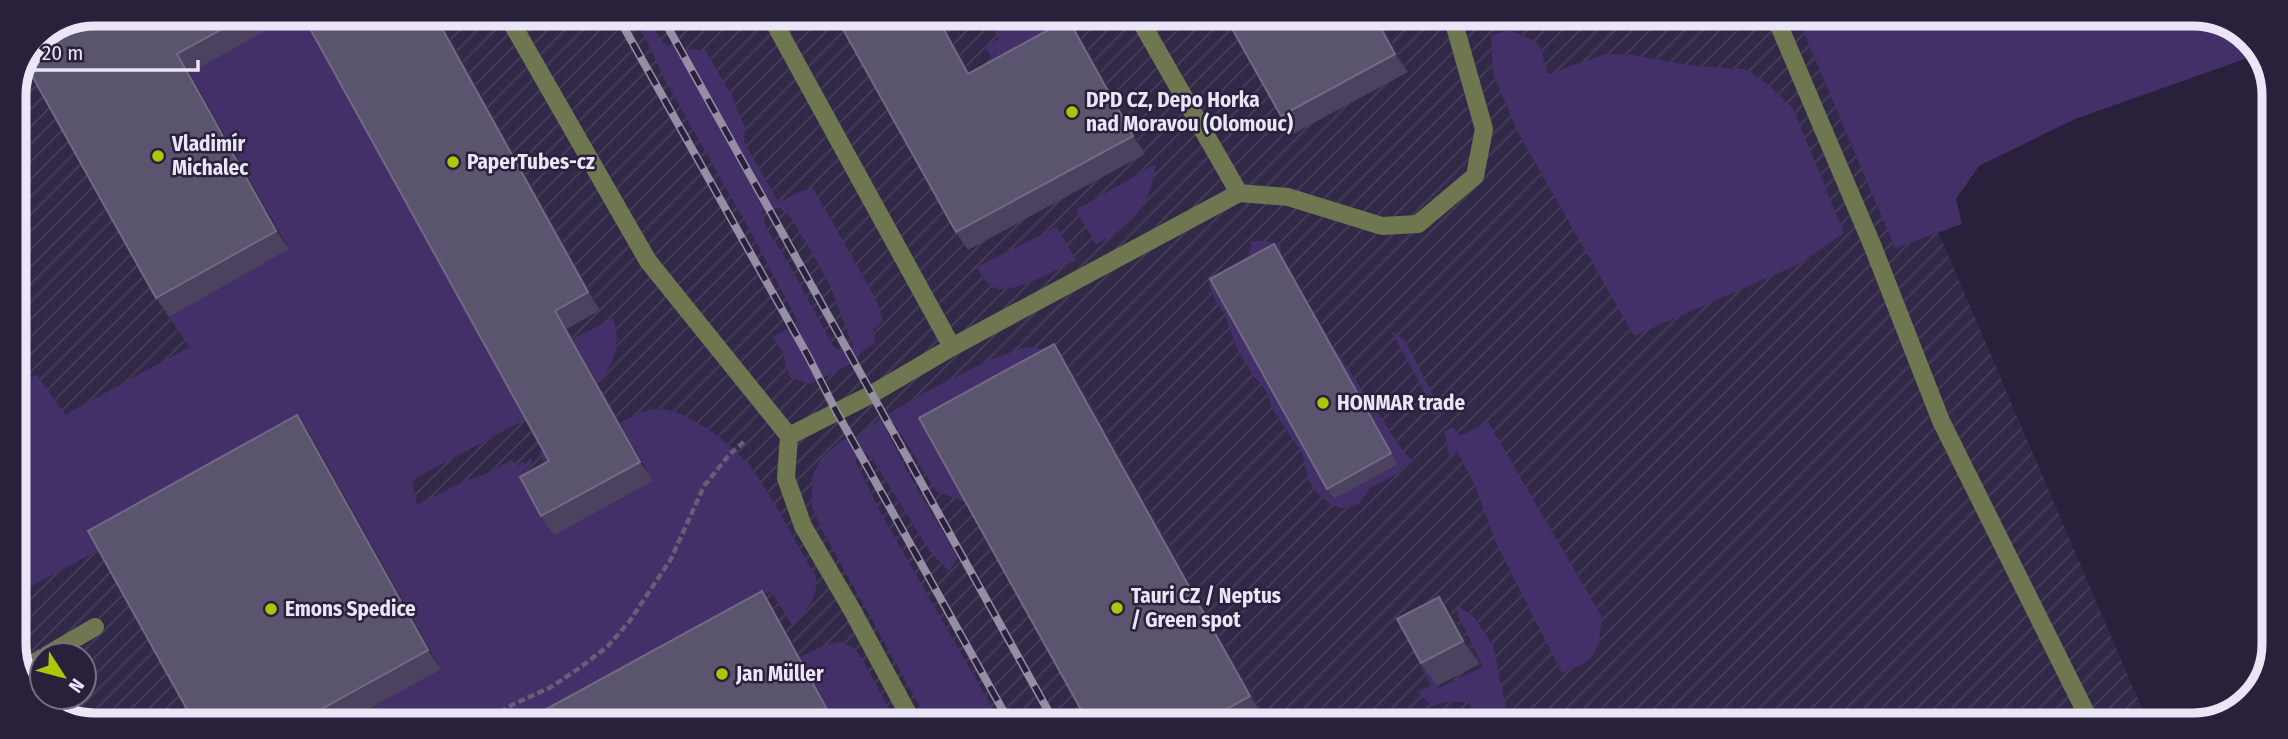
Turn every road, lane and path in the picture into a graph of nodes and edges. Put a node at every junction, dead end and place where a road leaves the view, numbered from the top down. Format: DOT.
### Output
graph roads {
  1 [pos="513,26"];
  2 [pos="776,26"];
  3 [pos="1143,26"];
  4 [pos="1455,26"];
  5 [pos="1779,26"];
  6 [pos="1239,193"];
  7 [pos="951,347"];
  8 [pos="772,416"];
  9 [pos="789,436"];
  10 [pos="95,627"];
  11 [pos="71,641"];
  12 [pos="499,713"];
  13 [pos="907,713"];
  14 [pos="2086,713"];
  1 -- 8 [label="lane"];
  2 -- 7 [label="lane"];
  3 -- 6 [label="lane"];
  4 -- 6 [label="lane"];
  5 -- 14 [label="lane"];
  6 -- 7 [label="lane"];
  7 -- 9 [label="lane"];
  8 -- 9 [label="lane"];
  8 -- 12 [label="path"];
  9 -- 13 [label="lane"];
  10 -- 11 [label="lane"];
}
